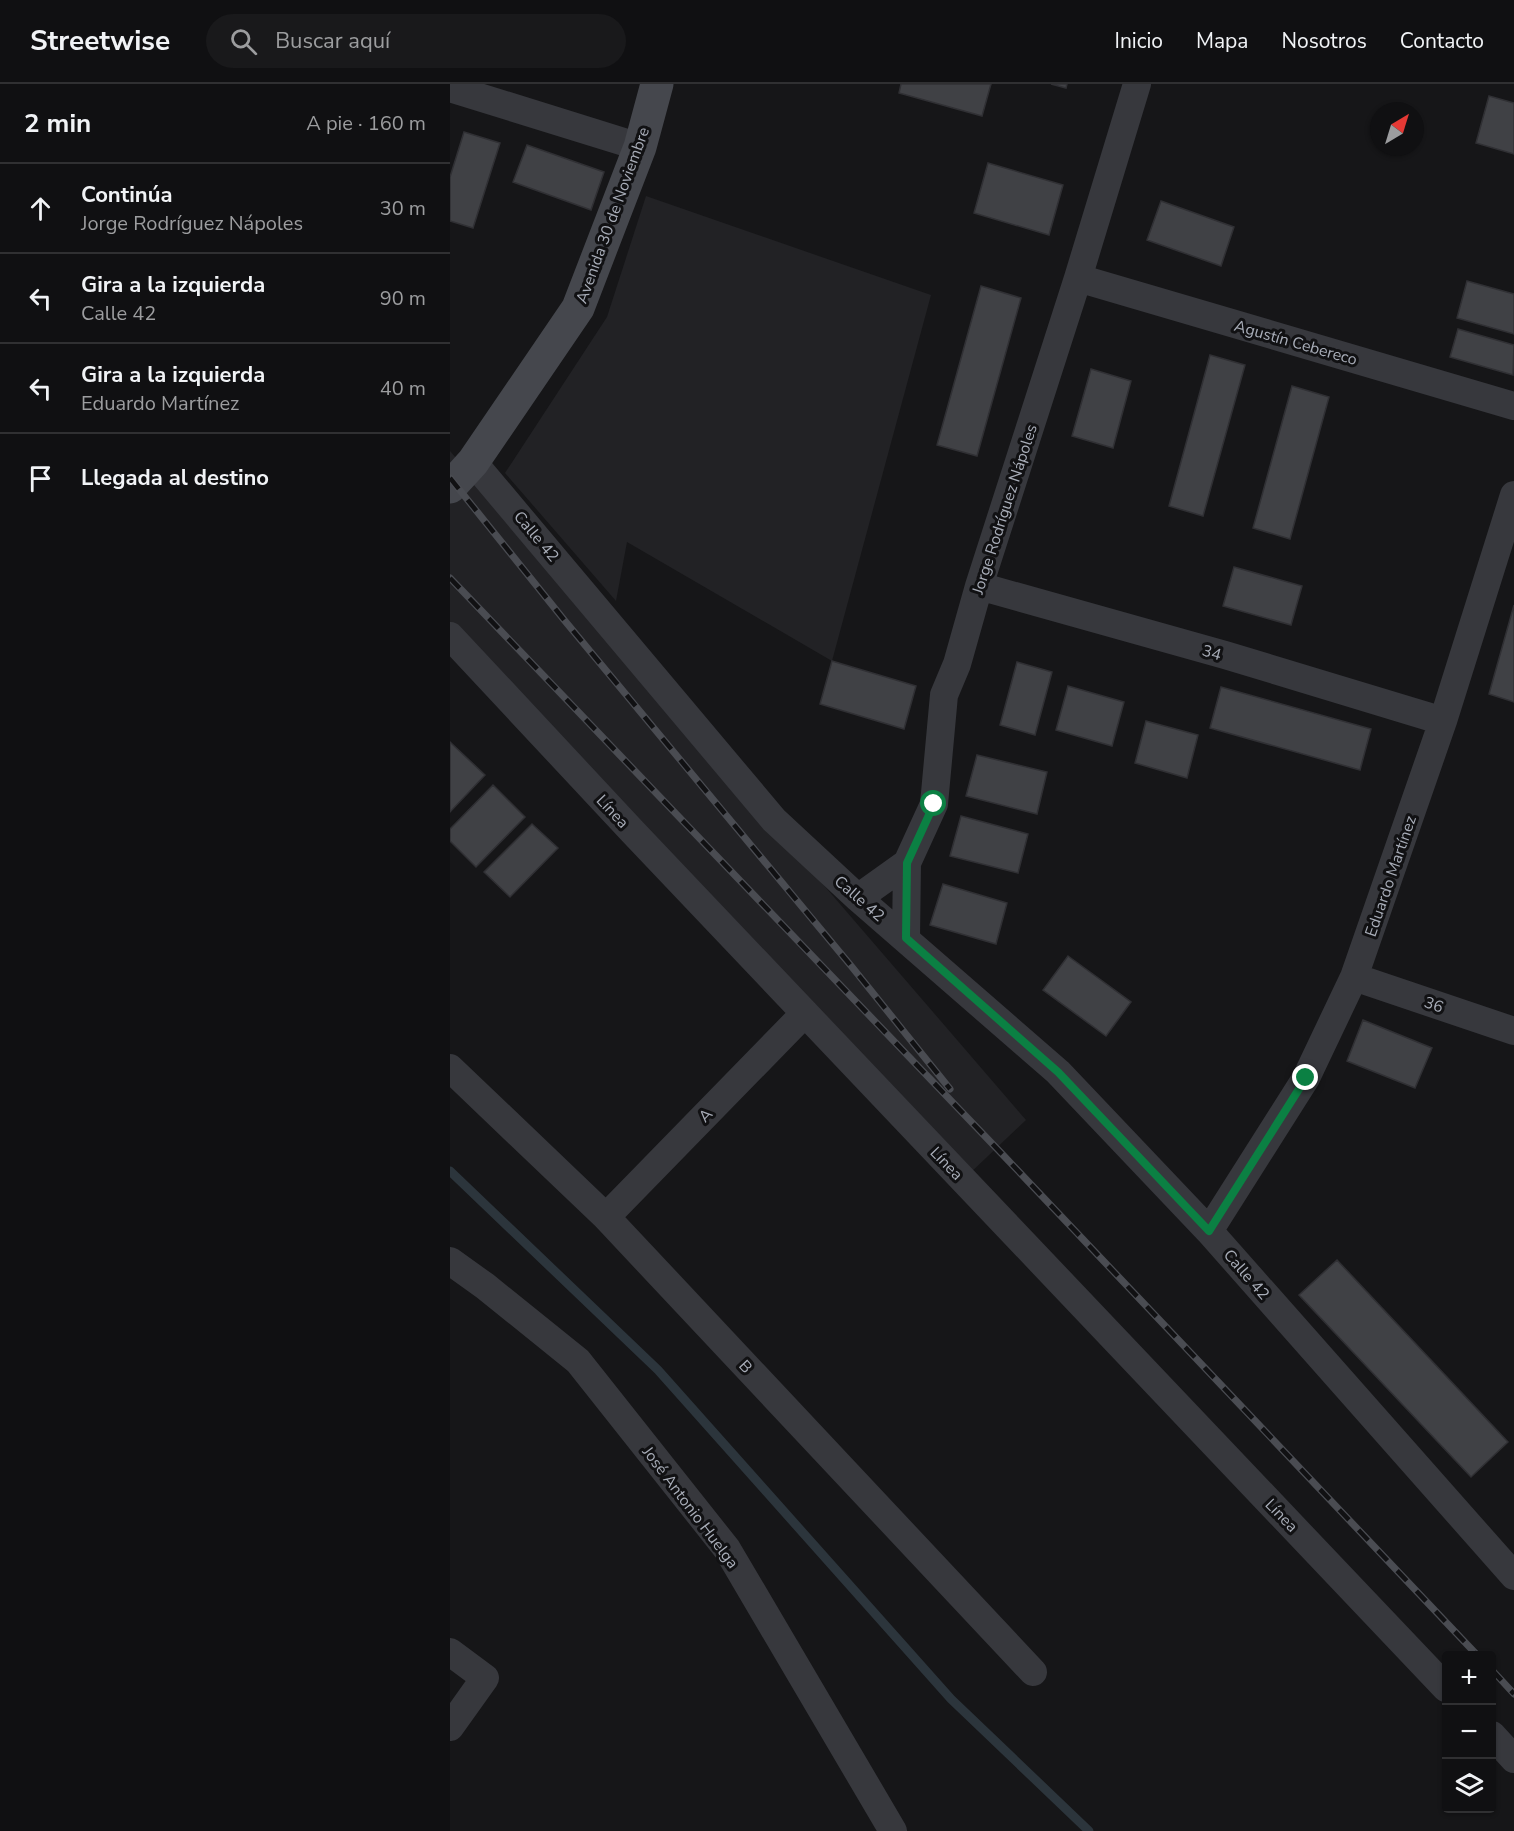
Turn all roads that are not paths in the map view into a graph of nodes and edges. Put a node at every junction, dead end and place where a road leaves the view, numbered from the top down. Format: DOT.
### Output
graph roads {
  1 [pos="657,84"];
  2 [pos="1137,84"];
  3 [pos="450,88"];
  4 [pos="640,147"];
  5 [pos="1078,278"];
  6 [pos="1514,406"];
  7 [pos="473,462"];
  8 [pos="450,487"];
  9 [pos="1514,495"];
  10 [pos="979,586"];
  11 [pos="450,636"];
  12 [pos="1443,721"];
  13 [pos="907,863"];
  14 [pos="858,898"];
  15 [pos="906,938"];
  16 [pos="1354,977"];
  17 [pos="805,1013"];
  18 [pos="1514,1031"];
  19 [pos="450,1068"];
  20 [pos="606,1217"];
  21 [pos="1209,1231"];
  22 [pos="450,1261"];
  23 [pos="1514,1576"];
  24 [pos="450,1652"];
  25 [pos="1033,1672"];
  26 [pos="1442,1684"];
  27 [pos="450,1727"];
  28 [pos="1496,1740"];
  29 [pos="1514,1759"];
  30 [pos="885,1829"];
  1 -- 4 [label="main road, Avenida 30 de Noviembre"];
  2 -- 5 [label="street, Jorge Rodríguez Nápoles"];
  3 -- 4 [label="street"];
  4 -- 7 [label="main road, Avenida 30 de Noviembre"];
  5 -- 6 [label="street, Agustín Cebereco"];
  5 -- 10 [label="street, Jorge Rodríguez Nápoles"];
  7 -- 8 [label="main road, Avenida 30 de Noviembre"];
  7 -- 14 [label="street, Calle 42"];
  9 -- 12 [label="street, Eduardo Martínez"];
  10 -- 12 [label="street, 34"];
  10 -- 13 [label="street, Jorge Rodríguez Nápoles"];
  11 -- 17 [label="street, Línea"];
  12 -- 16 [label="street, Eduardo Martínez"];
  13 -- 14 [label="street"];
  13 -- 15 [label="street, Jorge Rodríguez Nápoles"];
  14 -- 15 [label="street, Calle 42"];
  15 -- 21 [label="street, Calle 42"];
  16 -- 18 [label="street, 36"];
  16 -- 21 [label="street, Eduardo Martínez"];
  17 -- 20 [label="street, A"];
  17 -- 26 [label="street, Línea"];
  19 -- 20 [label="street, B"];
  20 -- 25 [label="street, B"];
  21 -- 23 [label="street, Calle 42"];
  22 -- 30 [label="street, José Antonio Huelga"];
  24 -- 27 [label="street"];
  28 -- 29 [label="street"];
}
